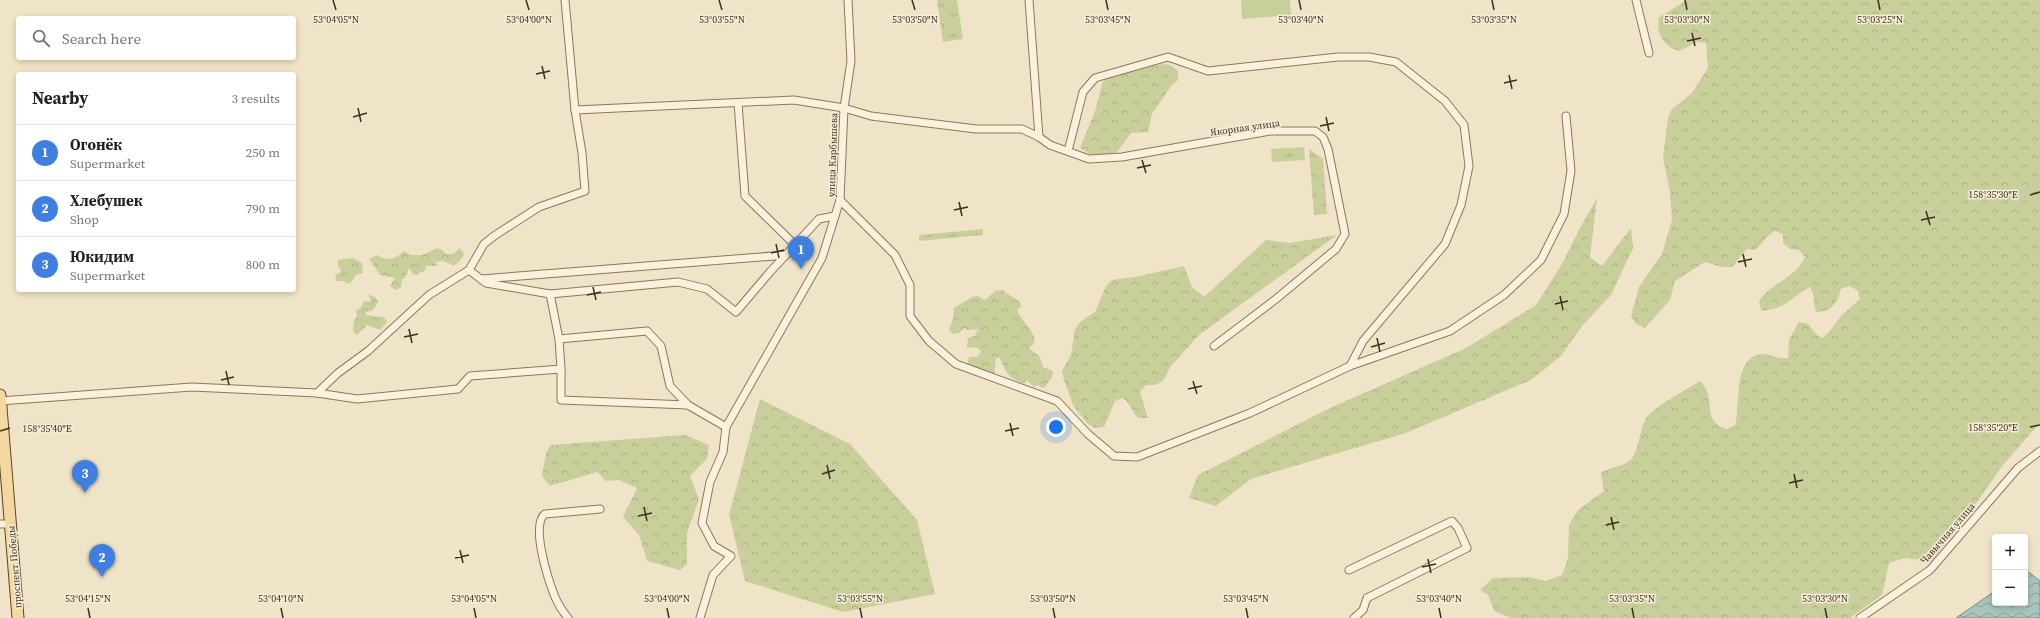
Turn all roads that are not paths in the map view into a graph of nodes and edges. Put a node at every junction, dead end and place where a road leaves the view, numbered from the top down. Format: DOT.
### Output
graph roads {
  1 [pos="565,0"];
  2 [pos="848,0"];
  3 [pos="1029,0"];
  4 [pos="1636,0"];
  5 [pos="1648,53"];
  6 [pos="738,103"];
  7 [pos="844,108"];
  8 [pos="575,110"];
  9 [pos="1566,116"];
  10 [pos="1039,137"];
  11 [pos="1068,151"];
  12 [pos="840,200"];
  13 [pos="835,216"];
  14 [pos="795,245"];
  15 [pos="786,255"];
  16 [pos="469,270"];
  17 [pos="481,279"];
  18 [pos="550,294"];
  19 [pos="559,339"];
  20 [pos="1214,346"];
  21 [pos="1350,366"];
  22 [pos="561,369"];
  23 [pos="317,393"];
  24 [pos="0,396"];
  25 [pos="0,401"];
  26 [pos="688,405"];
  27 [pos="726,427"];
  28 [pos="2040,451"];
  29 [pos="600,509"];
  30 [pos="5,524"];
  31 [pos="1349,570"];
  32 [pos="18,618"];
  33 [pos="568,618"];
  34 [pos="700,618"];
  35 [pos="1354,618"];
  36 [pos="1860,618"];
  1 -- 8 [label="street"];
  2 -- 7 [label="street, улица Карбышева"];
  3 -- 10 [label="street"];
  4 -- 5 [label="street"];
  6 -- 7 [label="street, Якорная улица"];
  6 -- 8 [label="street, Якорная улица"];
  6 -- 14 [label="street"];
  7 -- 10 [label="street, Якорная улица"];
  7 -- 12 [label="street, улица Карбышева"];
  8 -- 16 [label="street"];
  9 -- 21 [label="street"];
  10 -- 11 [label="street, Якорная улица"];
  11 -- 20 [label="street, Якорная улица"];
  11 -- 21 [label="street"];
  12 -- 13 [label="street, улица Карбышева"];
  12 -- 21 [label="street"];
  13 -- 14 [label="street"];
  13 -- 27 [label="street, улица Карбышева"];
  14 -- 15 [label="street"];
  15 -- 17 [label="street"];
  15 -- 18 [label="street"];
  16 -- 17 [label="street"];
  16 -- 23 [label="street"];
  17 -- 18 [label="street"];
  18 -- 19 [label="street"];
  19 -- 22 [label="street"];
  19 -- 26 [label="street"];
  22 -- 23 [label="street"];
  22 -- 26 [label="street"];
  23 -- 25 [label="street"];
  24 -- 25 [label="main road, проспект Победы"];
  25 -- 30 [label="main road, проспект Победы"];
  26 -- 27 [label="street"];
  27 -- 34 [label="street"];
  28 -- 36 [label="street, Чавычная улица"];
  29 -- 33 [label="street"];
  30 -- 32 [label="main road, проспект Победы"];
  31 -- 35 [label="street"];
}
